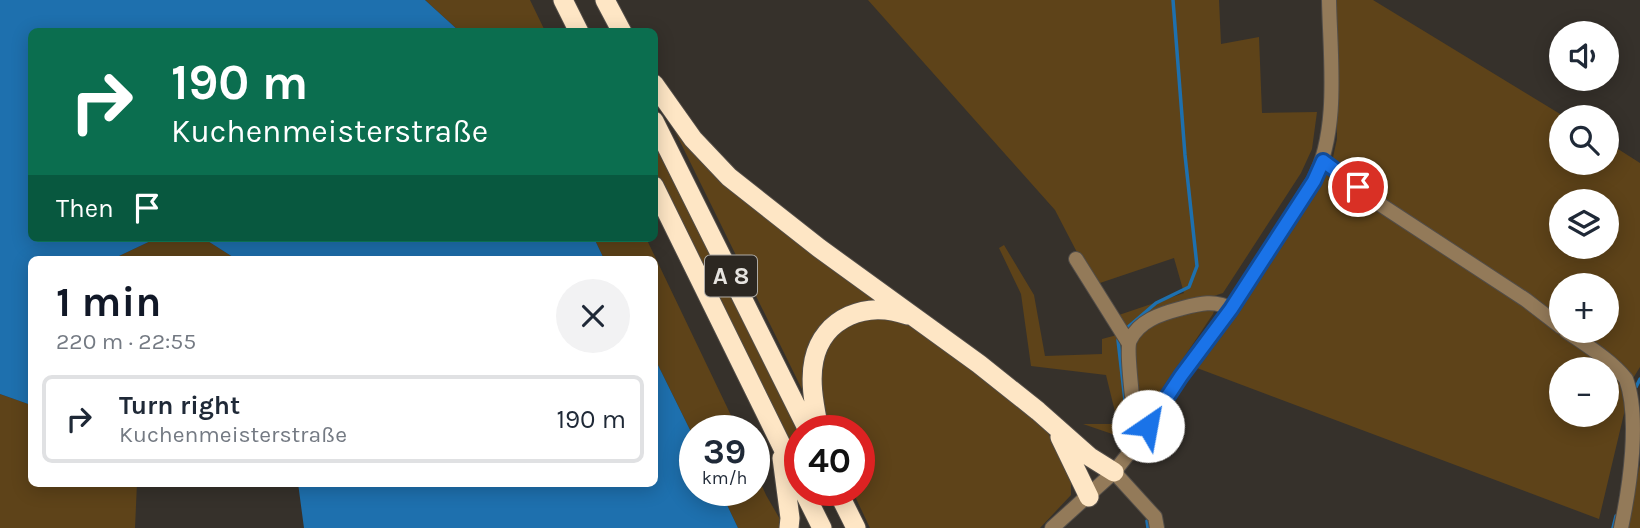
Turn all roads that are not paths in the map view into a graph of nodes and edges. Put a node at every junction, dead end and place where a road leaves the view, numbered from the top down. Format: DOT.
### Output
graph roads {
  1 [pos="563,0"];
  2 [pos="594,0"];
  3 [pos="605,0"];
  4 [pos="1329,0"];
  5 [pos="577,28"];
  6 [pos="608,28"];
  7 [pos="620,28"];
  8 [pos="658,90"];
  9 [pos="658,129"];
  10 [pos="1323,161"];
  11 [pos="658,194"];
  12 [pos="1076,259"];
  13 [pos="1231,309"];
  14 [pos="1549,318"];
  15 [pos="918,319"];
  16 [pos="1128,342"];
  17 [pos="1581,343"];
  18 [pos="801,415"];
  19 [pos="817,415"];
  20 [pos="1057,430"];
  21 [pos="779,440"];
  22 [pos="1137,443"];
  23 [pos="784,450"];
  24 [pos="1114,472"];
  25 [pos="1089,497"];
  26 [pos="811,506"];
  27 [pos="845,506"];
  28 [pos="789,528"];
  29 [pos="822,528"];
  30 [pos="856,528"];
  31 [pos="1052,528"];
  32 [pos="1157,528"];
  33 [pos="1621,528"];
  1 -- 5 [label="highway"];
  2 -- 6 [label="highway"];
  3 -- 7 [label="highway"];
  4 -- 10 [label="street"];
  8 -- 15 [label="highway"];
  9 -- 18 [label="highway, A 8"];
  10 -- 13 [label="street"];
  10 -- 14 [label="street"];
  11 -- 21 [label="highway, A 8"];
  12 -- 16 [label="street"];
  13 -- 16 [label="street"];
  13 -- 22 [label="street"];
  15 -- 19 [label="highway"];
  15 -- 20 [label="highway"];
  16 -- 22 [label="street"];
  17 -- 33 [label="street"];
  20 -- 24 [label="highway"];
  20 -- 25 [label="highway"];
  21 -- 23 [label="highway, A 8"];
  21 -- 28 [label="highway"];
  22 -- 24 [label="street"];
  24 -- 25 [label="street"];
  24 -- 32 [label="street"];
  25 -- 31 [label="street"];
  26 -- 29 [label="highway"];
  27 -- 30 [label="highway"];
}
